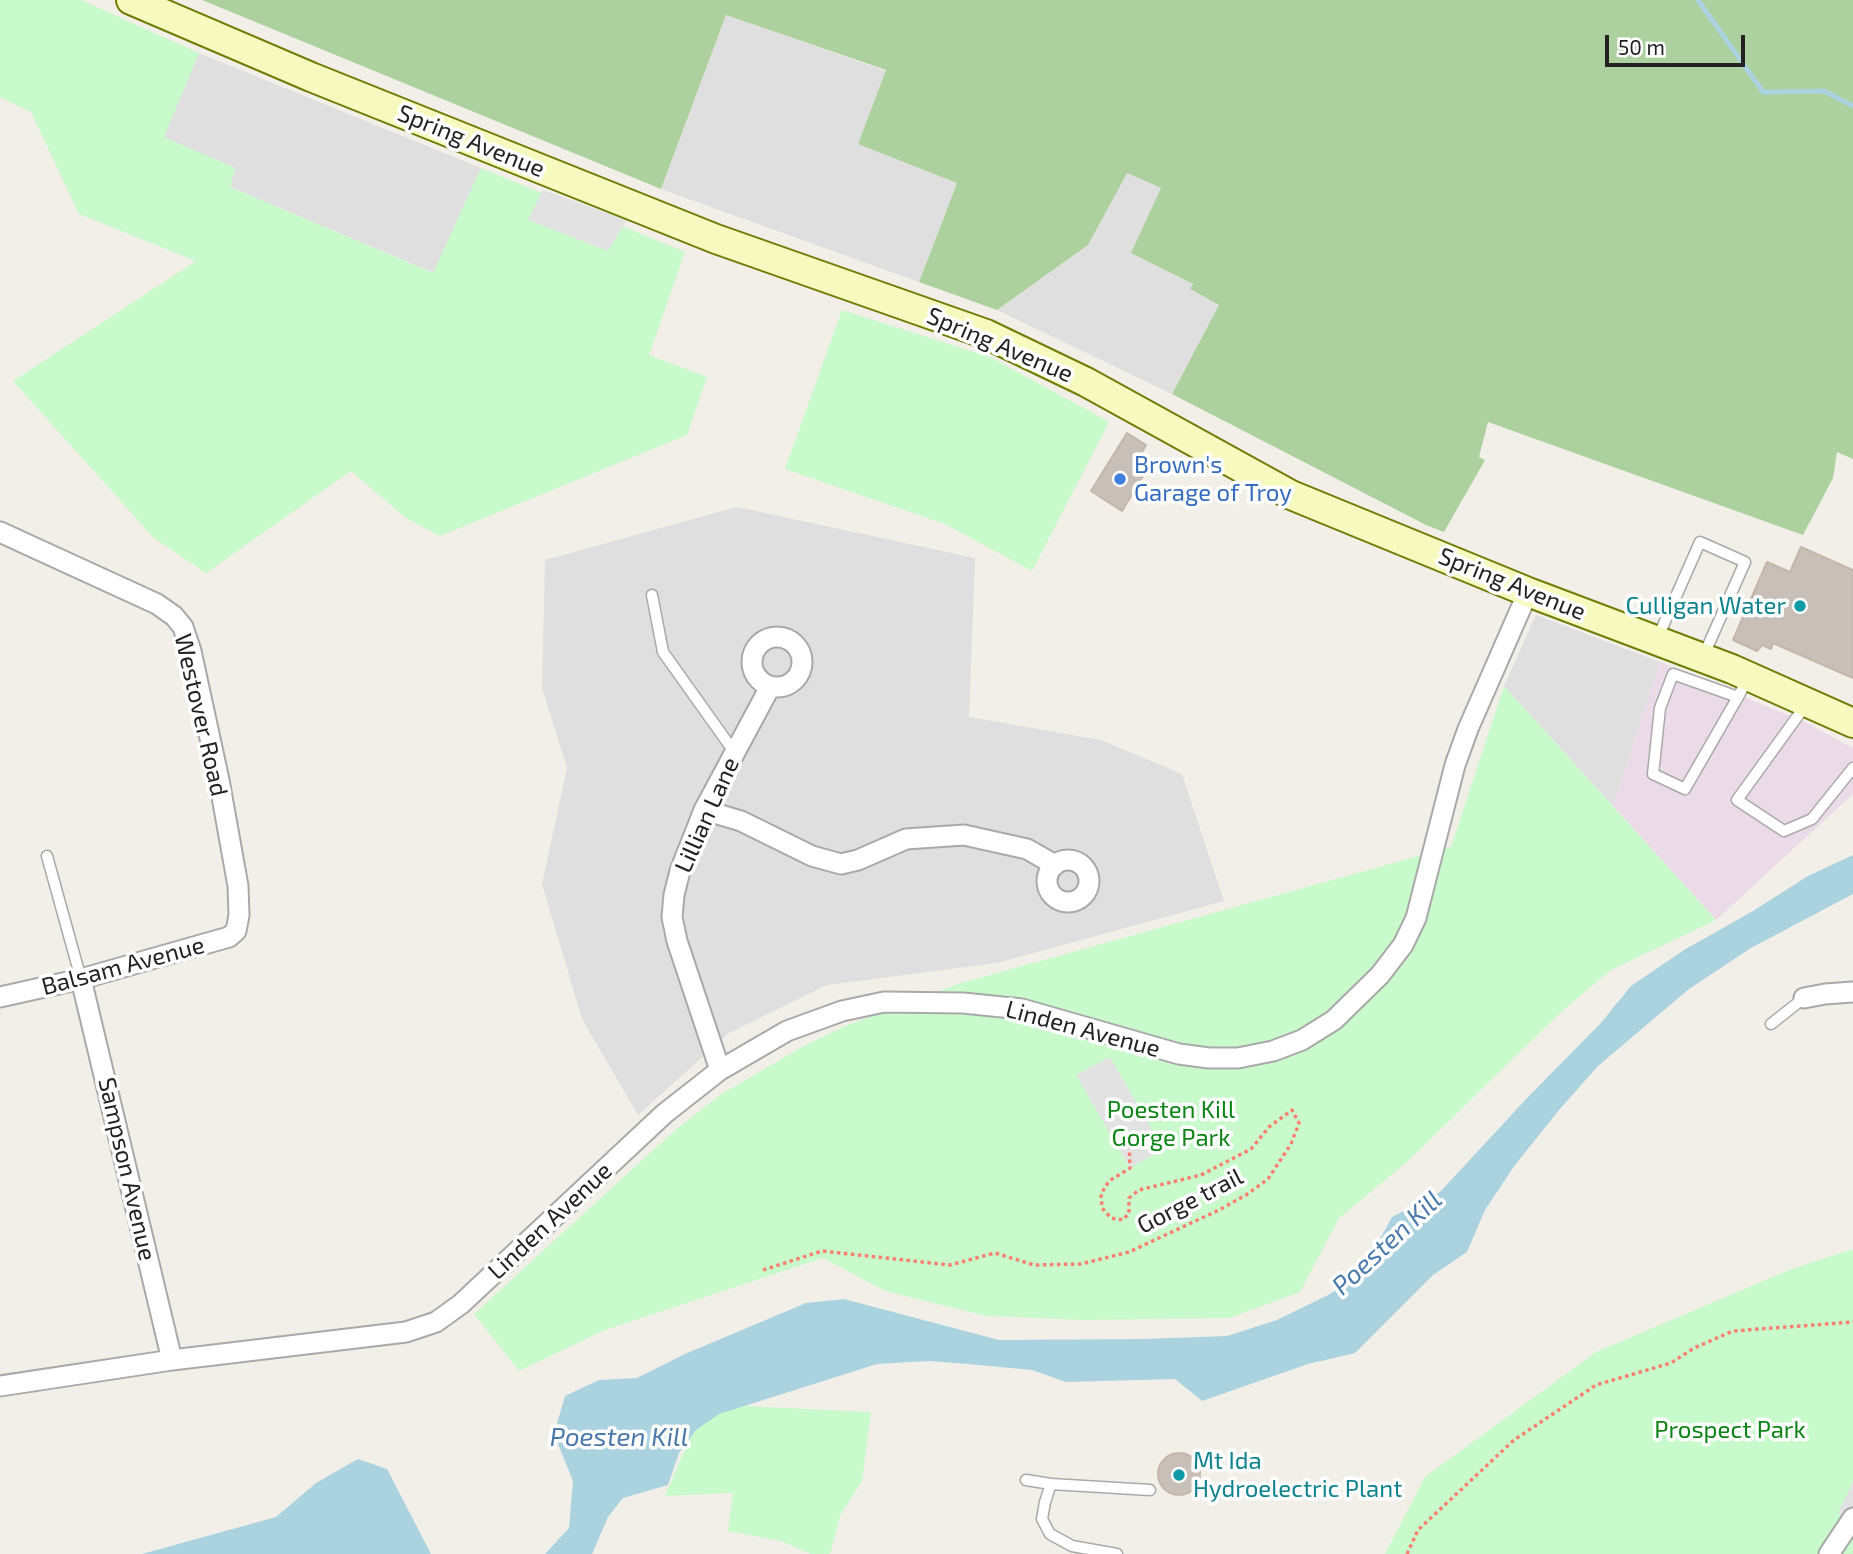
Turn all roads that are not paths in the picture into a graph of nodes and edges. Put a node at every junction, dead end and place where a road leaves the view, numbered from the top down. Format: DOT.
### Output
graph roads {
  1 [pos="131,0"];
  2 [pos="0,532"];
  3 [pos="1528,592"];
  4 [pos="653,594"];
  5 [pos="1678,656"];
  6 [pos="770,687"];
  7 [pos="1744,687"];
  8 [pos="1808,702"];
  9 [pos="1853,723"];
  10 [pos="735,753"];
  11 [pos="1853,768"];
  12 [pos="704,810"];
  13 [pos="47,856"];
  14 [pos="1055,864"];
  15 [pos="237,923"];
  16 [pos="81,979"];
  17 [pos="1853,992"];
  18 [pos="0,997"];
  19 [pos="1804,998"];
  20 [pos="1771,1024"];
  21 [pos="720,1070"];
  22 [pos="172,1360"];
  23 [pos="0,1386"];
  24 [pos="1026,1480"];
  25 [pos="1051,1484"];
  26 [pos="1150,1490"];
  27 [pos="1853,1518"];
  28 [pos="1117,1554"];
  29 [pos="1829,1554"];
  1 -- 3 [label="street, Spring Avenue"];
  2 -- 15 [label="street, Westover Road"];
  3 -- 5 [label="street, Spring Avenue"];
  3 -- 21 [label="street, Linden Avenue"];
  4 -- 10 [label="lane"];
  5 -- 5 [label="lane"];
  5 -- 7 [label="street, Spring Avenue"];
  5 -- 7 [label="lane"];
  6 -- 10 [label="street, Lillian Lane"];
  7 -- 8 [label="street, Spring Avenue"];
  8 -- 9 [label="street, Spring Avenue"];
  8 -- 11 [label="lane"];
  10 -- 12 [label="street, Lillian Lane"];
  12 -- 14 [label="street"];
  12 -- 21 [label="street, Lillian Lane"];
  13 -- 16 [label="lane"];
  15 -- 16 [label="street, Balsam Avenue"];
  16 -- 18 [label="street, Balsam Avenue"];
  16 -- 22 [label="street, Sampson Avenue"];
  17 -- 19 [label="street"];
  19 -- 20 [label="lane"];
  21 -- 22 [label="street, Linden Avenue"];
  22 -- 23 [label="street, Linden Avenue"];
  24 -- 25 [label="lane"];
  25 -- 26 [label="lane"];
  25 -- 28 [label="lane"];
  27 -- 29 [label="street"];
}
